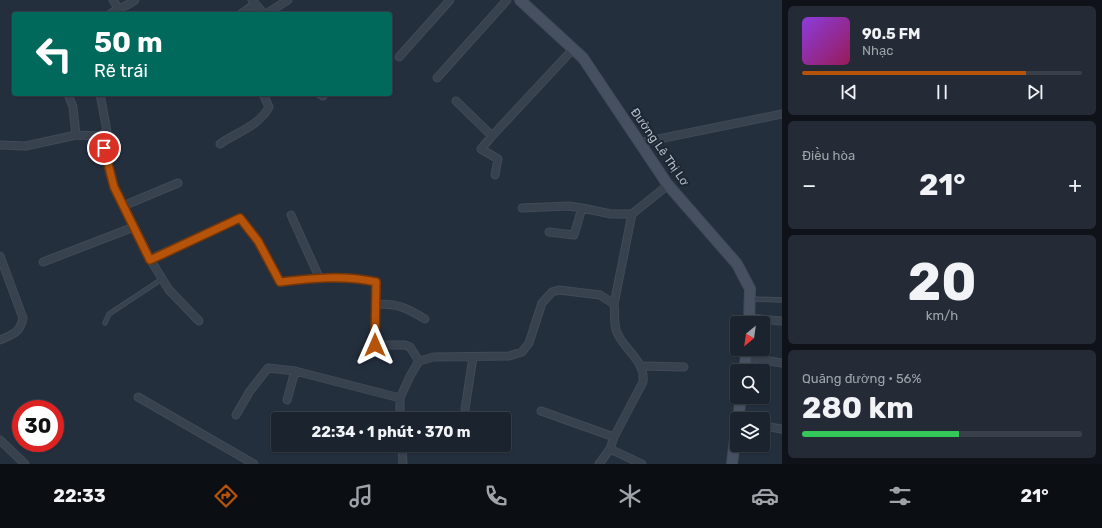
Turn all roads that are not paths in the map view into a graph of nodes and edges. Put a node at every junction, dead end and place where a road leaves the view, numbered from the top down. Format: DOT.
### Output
graph roads {
  1 [pos="113,0"];
  2 [pos="135,0"];
  3 [pos="288,0"];
  4 [pos="450,0"];
  5 [pos="507,0"];
  6 [pos="520,0"];
  7 [pos="254,2"];
  8 [pos="121,11"];
  9 [pos="243,12"];
  10 [pos="263,12"];
  11 [pos="268,12"];
  12 [pos="574,48"];
  13 [pos="399,57"];
  14 [pos="438,78"];
  15 [pos="69,96"];
  16 [pos="100,96"];
  17 [pos="264,96"];
  18 [pos="456,101"];
  19 [pos="782,114"];
  20 [pos="76,135"];
  21 [pos="100,136"];
  22 [pos="492,136"];
  23 [pos="639,143"];
  24 [pos="220,144"];
  25 [pos="0,145"];
  26 [pos="495,175"];
  27 [pos="178,183"];
  28 [pos="668,185"];
  29 [pos="123,206"];
  30 [pos="522,208"];
  31 [pos="582,208"];
  32 [pos="632,214"];
  33 [pos="291,215"];
  34 [pos="134,227"];
  35 [pos="549,232"];
  36 [pos="0,256"];
  37 [pos="150,260"];
  38 [pos="43,262"];
  39 [pos="319,277"];
  40 [pos="162,279"];
  41 [pos="750,299"];
  42 [pos="782,300"];
  43 [pos="375,304"];
  44 [pos="614,304"];
  45 [pos="749,316"];
  46 [pos="425,319"];
  47 [pos="199,321"];
  48 [pos="770,321"];
  49 [pos="782,321"];
  50 [pos="105,323"];
  51 [pos="0,340"];
  52 [pos="757,356"];
  53 [pos="473,357"];
  54 [pos="419,361"];
  55 [pos="782,363"];
  56 [pos="642,366"];
  57 [pos="684,367"];
  58 [pos="295,371"];
  59 [pos="138,397"];
  60 [pos="400,398"];
  61 [pos="287,400"];
  62 [pos="465,409"];
  63 [pos="541,411"];
  64 [pos="400,412"];
  65 [pos="236,415"];
  66 [pos="770,427"];
  67 [pos="782,429"];
  68 [pos="614,437"];
  69 [pos="0,440"];
  70 [pos="610,449"];
  71 [pos="402,452"];
  72 [pos="734,452"];
  73 [pos="25,464"];
  74 [pos="254,464"];
  75 [pos="403,464"];
  76 [pos="599,464"];
  77 [pos="642,464"];
  78 [pos="732,464"];
  1 -- 8 [label="street"];
  2 -- 8 [label="street"];
  3 -- 11 [label="street"];
  4 -- 13 [label="street"];
  5 -- 14 [label="street"];
  6 -- 12 [label="street, Đường Lê Thị Lơ"];
  7 -- 9 [label="street"];
  7 -- 10 [label="street"];
  12 -- 22 [label="street"];
  12 -- 23 [label="street, Đường Lê Thị Lơ"];
  15 -- 20 [label="street"];
  16 -- 21 [label="street"];
  17 -- 24 [label="street"];
  18 -- 22 [label="street"];
  19 -- 23 [label="street"];
  20 -- 21 [label="street"];
  20 -- 25 [label="street"];
  21 -- 29 [label="street"];
  22 -- 26 [label="street"];
  23 -- 28 [label="street, Đường Lê Thị Lơ"];
  27 -- 29 [label="street"];
  28 -- 32 [label="street"];
  28 -- 41 [label="street, Đường Lê Thị Lơ"];
  29 -- 34 [label="street"];
  30 -- 31 [label="street"];
  31 -- 32 [label="street"];
  31 -- 35 [label="street"];
  32 -- 44 [label="street"];
  33 -- 39 [label="street"];
  34 -- 37 [label="street"];
  34 -- 38 [label="street"];
  36 -- 51 [label="street"];
  37 -- 39 [label="street"];
  37 -- 40 [label="street"];
  39 -- 43 [label="street"];
  40 -- 47 [label="street"];
  40 -- 50 [label="lane"];
  41 -- 42 [label="lane"];
  41 -- 45 [label="street, Đường Lê Thị Lơ"];
  43 -- 46 [label="street"];
  43 -- 54 [label="street"];
  44 -- 53 [label="street"];
  44 -- 56 [label="street"];
  48 -- 49 [label="street"];
  52 -- 55 [label="street"];
  53 -- 54 [label="street"];
  53 -- 62 [label="street"];
  54 -- 60 [label="street"];
  56 -- 57 [label="street"];
  56 -- 68 [label="street"];
  58 -- 60 [label="street"];
  58 -- 61 [label="street"];
  58 -- 65 [label="street"];
  59 -- 74 [label="street"];
  60 -- 64 [label="street"];
  63 -- 68 [label="street"];
  66 -- 67 [label="street"];
  68 -- 70 [label="street"];
  69 -- 73 [label="street"];
  70 -- 76 [label="street"];
  70 -- 77 [label="street"];
  71 -- 75 [label="street"];
  72 -- 78 [label="street"];
}
